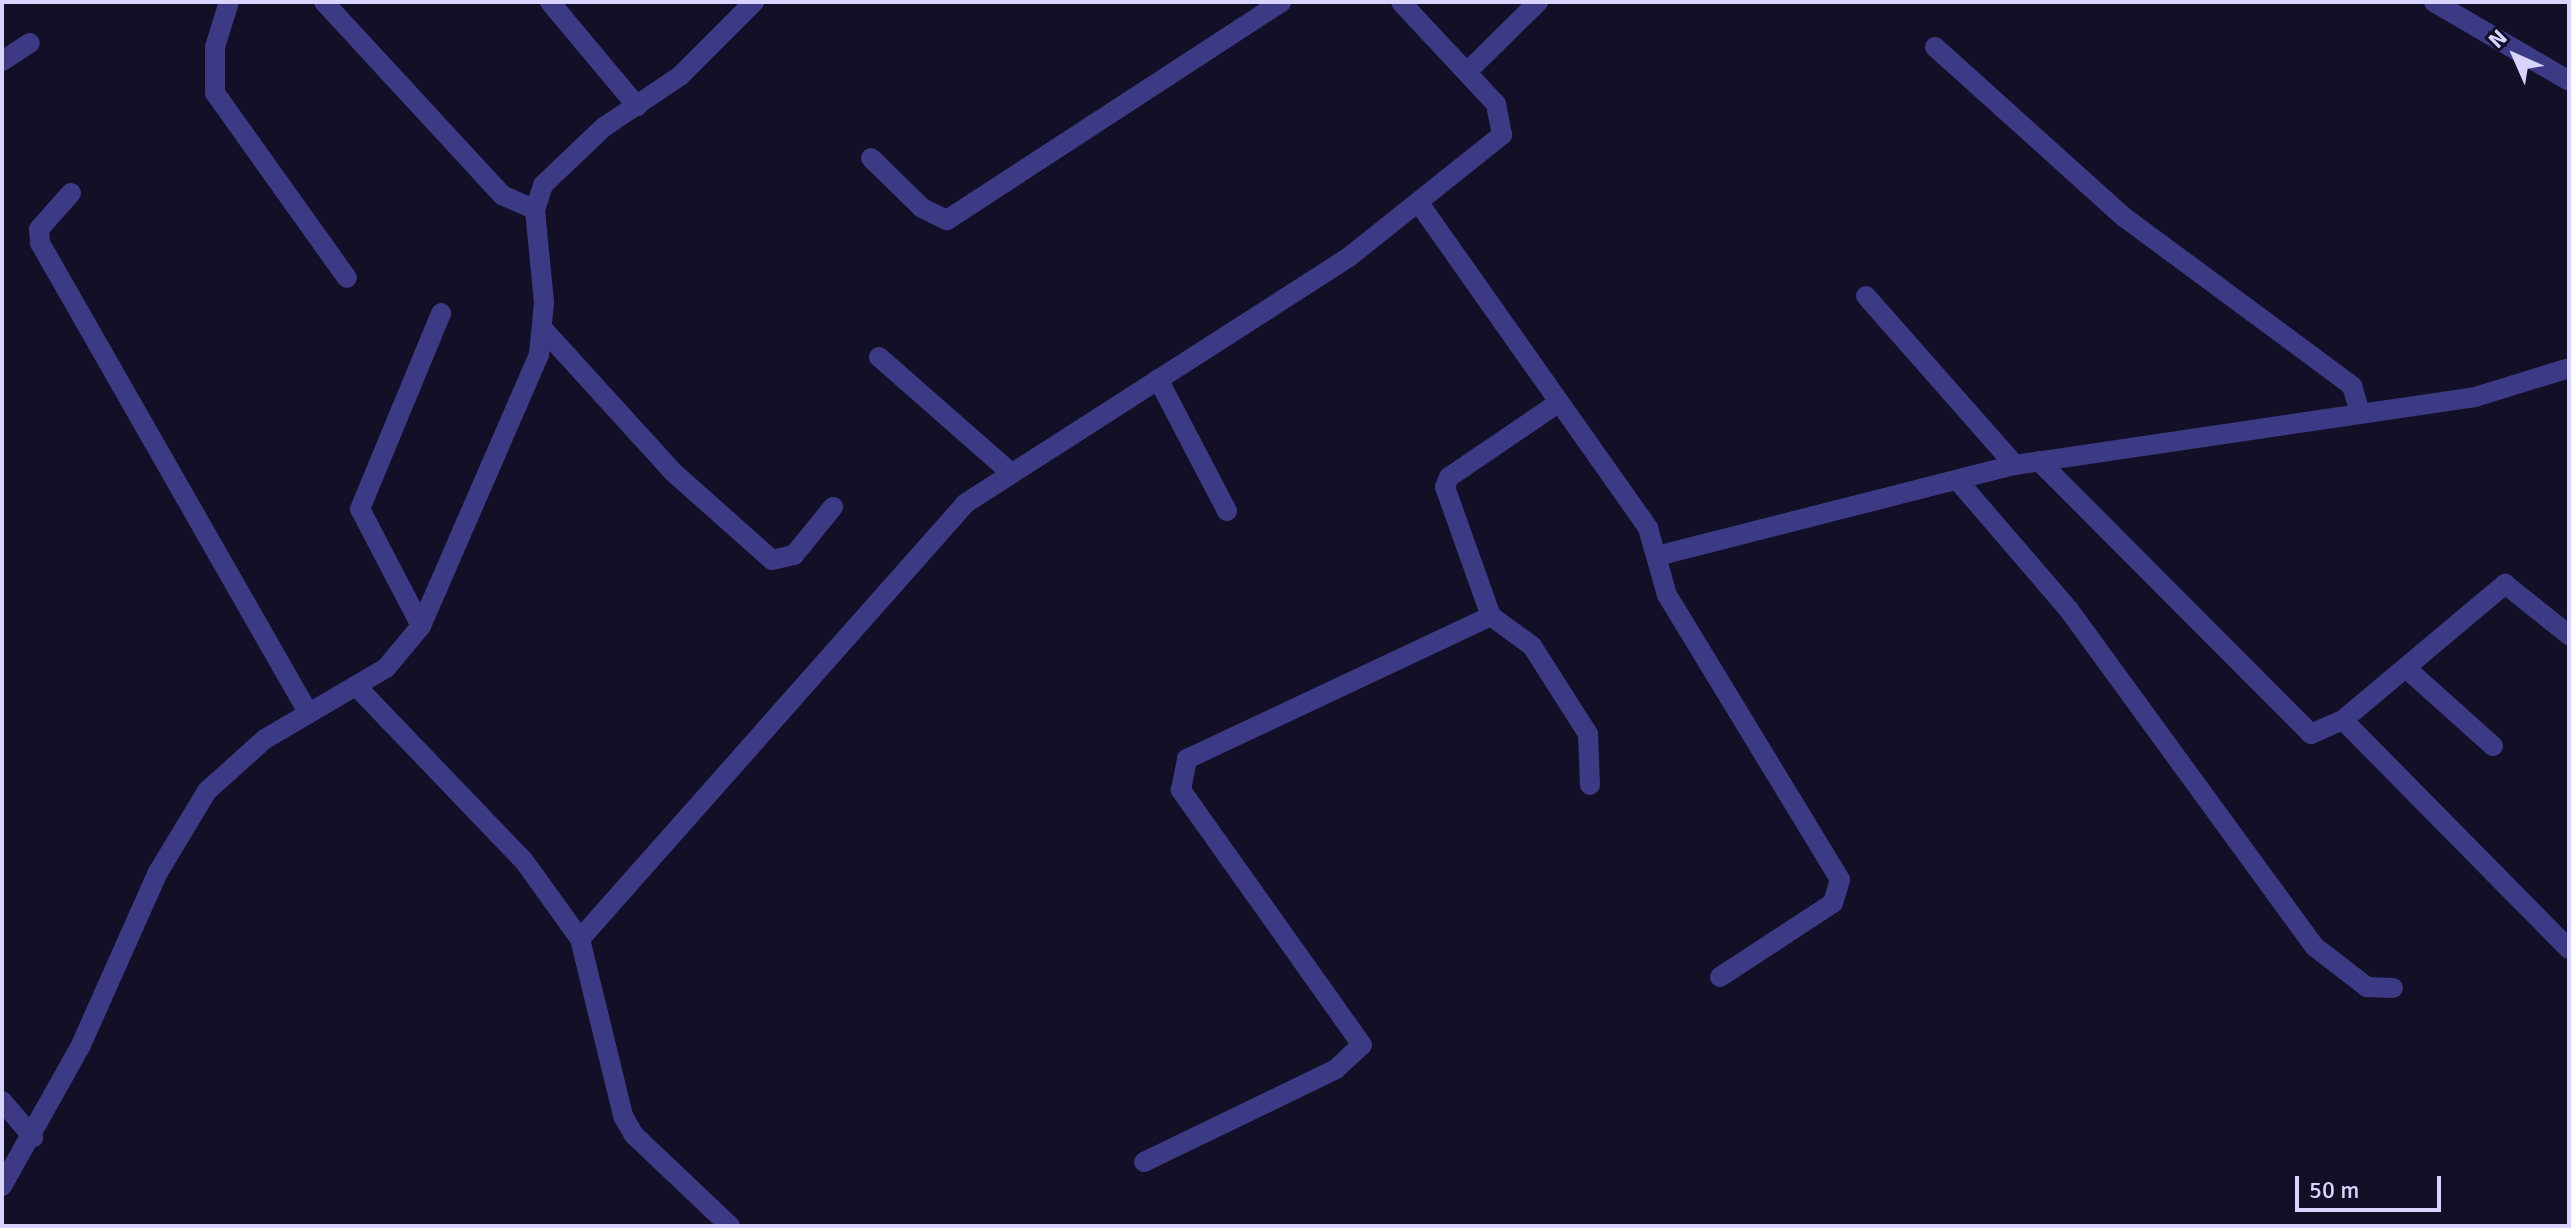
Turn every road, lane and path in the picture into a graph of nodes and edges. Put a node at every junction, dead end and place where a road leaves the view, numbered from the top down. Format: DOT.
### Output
graph roads {
  1 [pos="229,2"];
  2 [pos="324,2"];
  3 [pos="550,2"];
  4 [pos="754,2"];
  5 [pos="1281,2"];
  6 [pos="1401,2"];
  7 [pos="1538,2"];
  8 [pos="2434,2"];
  9 [pos="30,43"];
  10 [pos="1935,47"];
  11 [pos="2,61"];
  12 [pos="1467,72"];
  13 [pos="2569,81"];
  14 [pos="637,106"];
  15 [pos="871,158"];
  16 [pos="71,193"];
  17 [pos="1421,206"];
  18 [pos="535,210"];
  19 [pos="347,278"];
  20 [pos="1866,296"];
  21 [pos="441,313"];
  22 [pos="543,329"];
  23 [pos="879,357"];
  24 [pos="2569,368"];
  25 [pos="1158,379"];
  26 [pos="1558,403"];
  27 [pos="2360,412"];
  28 [pos="2039,461"];
  29 [pos="2015,465"];
  30 [pos="1010,472"];
  31 [pos="1959,482"];
  32 [pos="833,507"];
  33 [pos="1227,511"];
  34 [pos="1657,556"];
  35 [pos="1491,616"];
  36 [pos="421,626"];
  37 [pos="2569,635"];
  38 [pos="2406,668"];
  39 [pos="359,689"];
  40 [pos="309,714"];
  41 [pos="2343,720"];
  42 [pos="2493,746"];
  43 [pos="1590,785"];
  44 [pos="580,939"];
  45 [pos="2569,949"];
  46 [pos="1720,977"];
  47 [pos="2393,988"];
  48 [pos="2,1101"];
  49 [pos="33,1137"];
  50 [pos="1144,1162"];
  51 [pos="2,1186"];
  52 [pos="730,1226"];
  1 -- 19 [label="street"];
  2 -- 18 [label="street"];
  3 -- 14 [label="street"];
  4 -- 14 [label="street"];
  5 -- 15 [label="street"];
  6 -- 12 [label="street"];
  7 -- 12 [label="street"];
  8 -- 13 [label="street"];
  9 -- 11 [label="street"];
  10 -- 27 [label="street"];
  12 -- 17 [label="street"];
  14 -- 18 [label="street"];
  16 -- 40 [label="street"];
  17 -- 25 [label="street"];
  17 -- 26 [label="street"];
  18 -- 22 [label="street"];
  20 -- 29 [label="street"];
  21 -- 36 [label="street"];
  22 -- 32 [label="street"];
  22 -- 36 [label="street"];
  23 -- 30 [label="street"];
  24 -- 27 [label="street"];
  25 -- 30 [label="street"];
  25 -- 33 [label="street"];
  26 -- 34 [label="street"];
  26 -- 35 [label="street"];
  27 -- 28 [label="street"];
  28 -- 29 [label="street"];
  28 -- 41 [label="street"];
  29 -- 31 [label="street"];
  30 -- 44 [label="street"];
  31 -- 34 [label="street"];
  31 -- 47 [label="street"];
  34 -- 46 [label="street"];
  35 -- 43 [label="street"];
  35 -- 50 [label="street"];
  36 -- 39 [label="street"];
  37 -- 38 [label="street"];
  38 -- 41 [label="street"];
  38 -- 42 [label="street"];
  39 -- 40 [label="street"];
  39 -- 44 [label="street"];
  40 -- 49 [label="street"];
  41 -- 45 [label="street"];
  44 -- 52 [label="street"];
  48 -- 49 [label="street"];
  49 -- 51 [label="street"];
}
